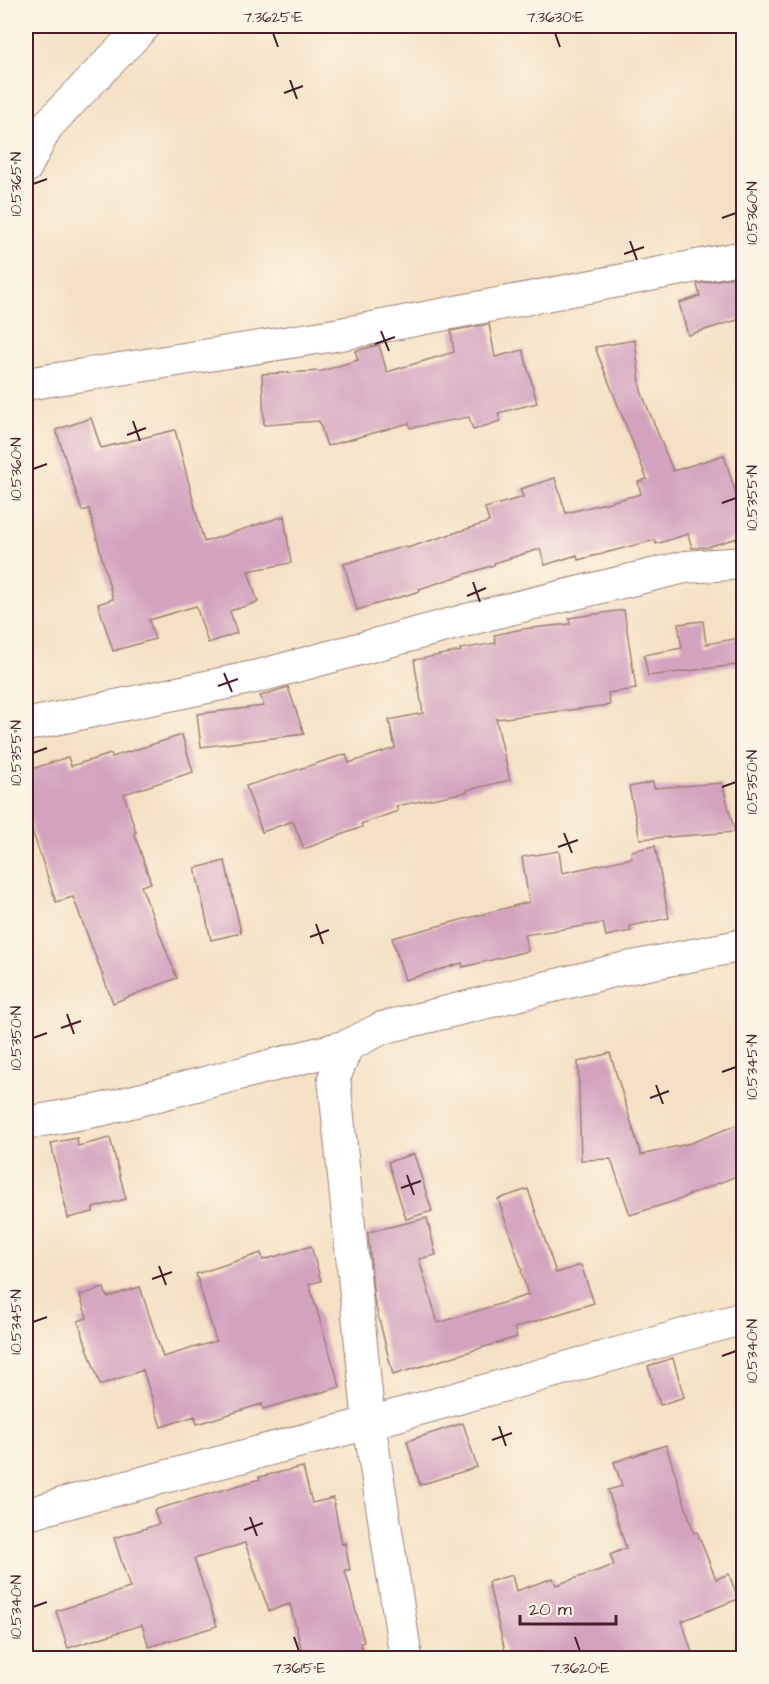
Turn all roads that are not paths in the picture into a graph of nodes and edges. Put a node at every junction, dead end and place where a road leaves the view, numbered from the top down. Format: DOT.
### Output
graph roads {
  1 [pos="144,26"];
  2 [pos="26,167"];
  3 [pos="744,257"];
  4 [pos="26,384"];
  5 [pos="744,563"];
  6 [pos="26,725"];
  7 [pos="744,945"];
  8 [pos="346,1046"];
  9 [pos="26,1123"];
  10 [pos="744,1318"];
  11 [pos="369,1423"];
  12 [pos="26,1515"];
  13 [pos="406,1659"];
  1 -- 2 [label="street"];
  3 -- 4 [label="street"];
  5 -- 6 [label="street"];
  7 -- 8 [label="street"];
  8 -- 9 [label="street"];
  8 -- 11 [label="street"];
  10 -- 11 [label="street"];
  11 -- 12 [label="street"];
  11 -- 13 [label="street"];
}
